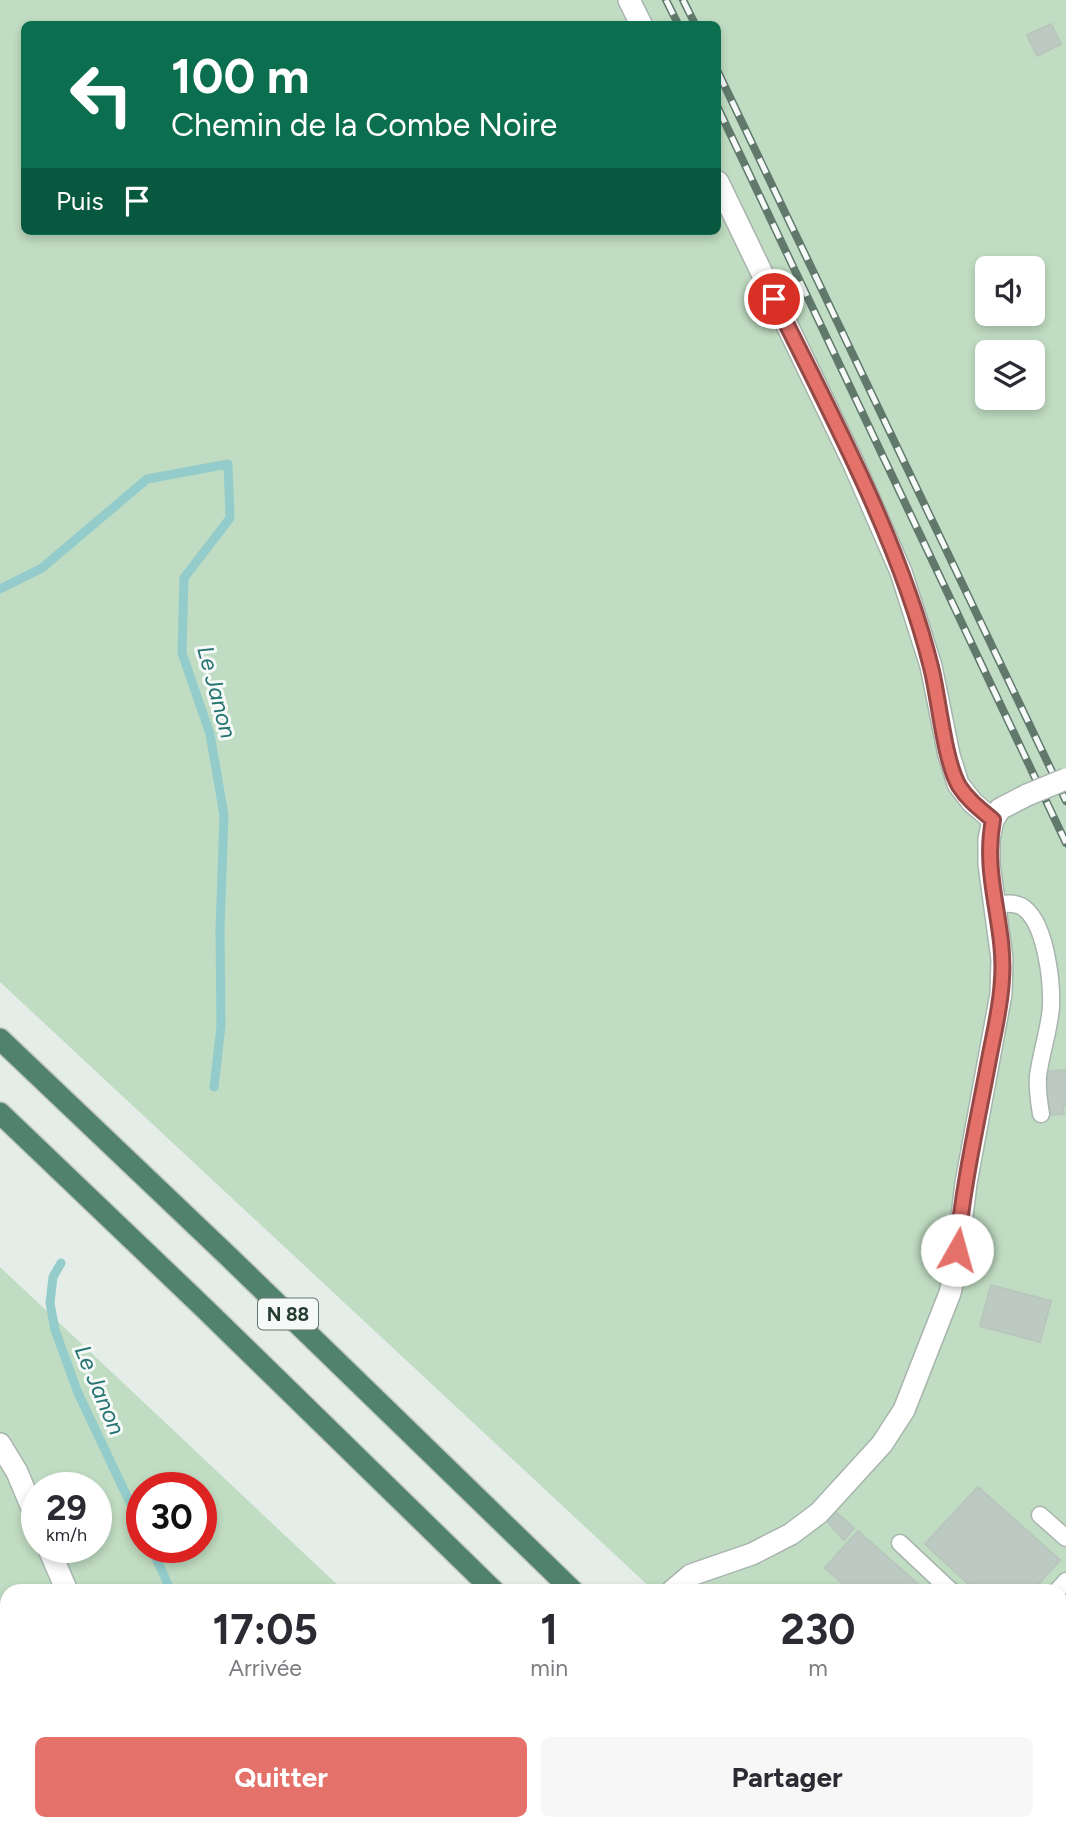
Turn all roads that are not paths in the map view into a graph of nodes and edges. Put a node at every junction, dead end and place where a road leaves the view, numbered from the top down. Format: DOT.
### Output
graph roads {
  1 [pos="629,0"];
  2 [pos="640,21"];
  3 [pos="721,188"];
  4 [pos="1066,779"];
  5 [pos="993,820"];
  6 [pos="994,905"];
  7 [pos="0,1039"];
  8 [pos="0,1113"];
  9 [pos="1041,1114"];
  10 [pos="0,1444"];
  11 [pos="21,1482"];
  12 [pos="1040,1515"];
  13 [pos="1066,1538"];
  14 [pos="900,1543"];
  15 [pos="55,1563"];
  16 [pos="64,1584"];
  17 [pos="487,1584"];
  18 [pos="566,1584"];
  19 [pos="680,1584"];
  20 [pos="944,1584"];
  1 -- 2 [label="street"];
  3 -- 5 [label="street"];
  4 -- 5 [label="street, bridge"];
  5 -- 6 [label="street"];
  6 -- 9 [label="lane"];
  6 -- 19 [label="street"];
  7 -- 18 [label="highway, N 88"];
  8 -- 17 [label="highway, N 88"];
  10 -- 11 [label="street"];
  12 -- 13 [label="lane"];
  14 -- 20 [label="lane"];
  15 -- 16 [label="street"];
}
